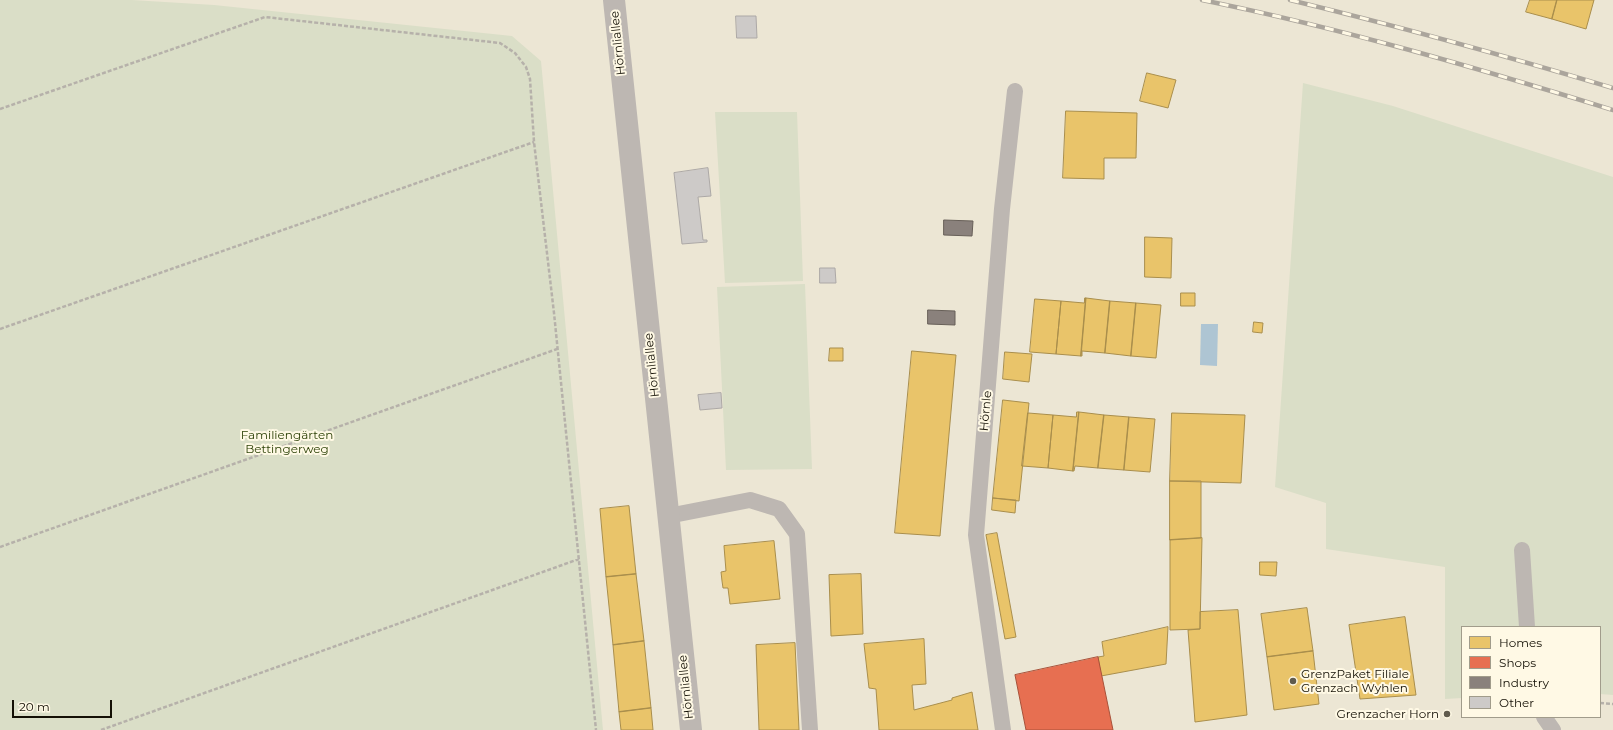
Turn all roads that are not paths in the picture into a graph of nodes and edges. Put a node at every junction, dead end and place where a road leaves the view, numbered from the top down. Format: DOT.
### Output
graph roads {
  1 [pos="614,0"];
  2 [pos="1015,91"];
  3 [pos="668,516"];
  4 [pos="1522,550"];
  5 [pos="1526,626"];
  6 [pos="1545,718"];
  7 [pos="691,730"];
  8 [pos="810,730"];
  9 [pos="1004,730"];
  10 [pos="1553,730"];
  1 -- 3 [label="street, Hörnliallee"];
  2 -- 9 [label="lane, Hörnle"];
  3 -- 7 [label="street, Hörnliallee"];
  3 -- 8 [label="lane"];
  4 -- 5 [label="lane"];
  6 -- 10 [label="lane"];
}
